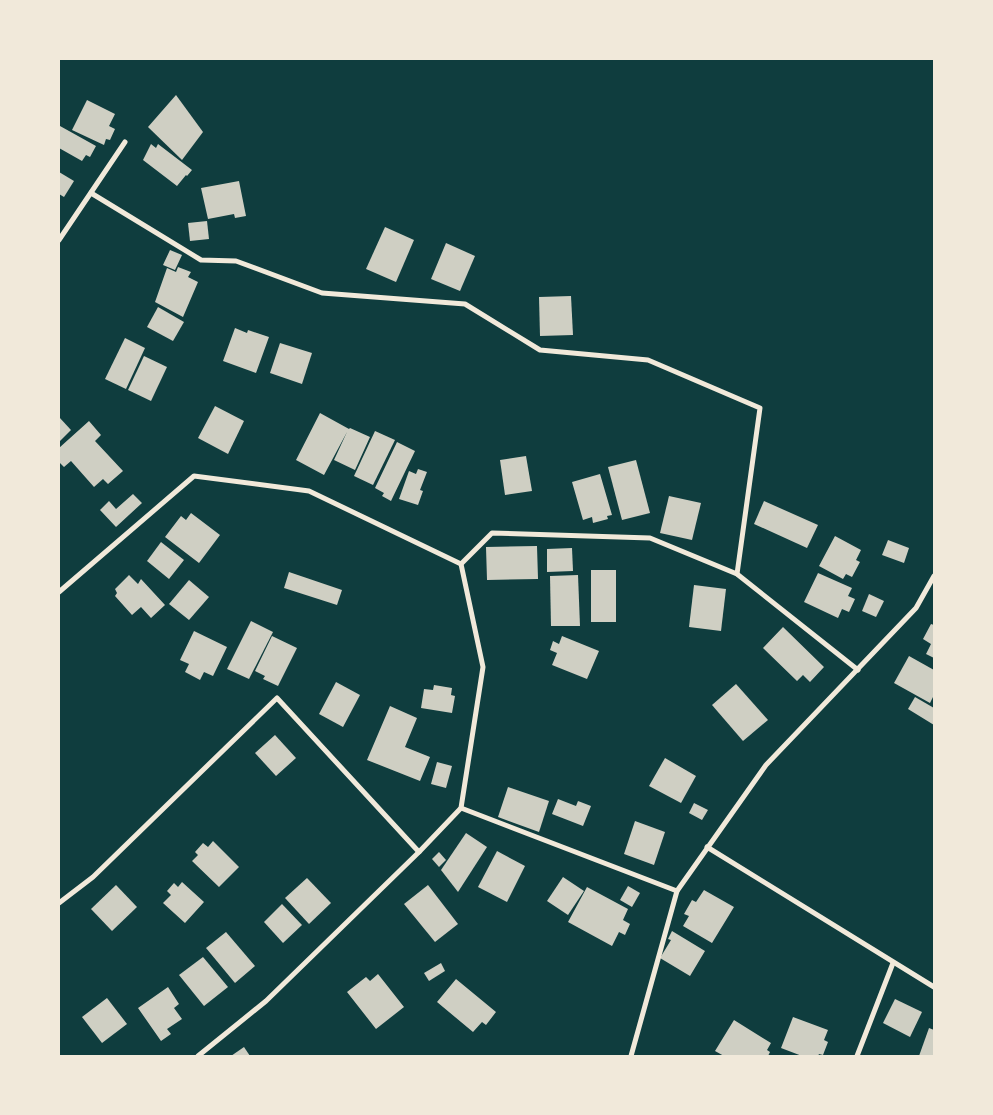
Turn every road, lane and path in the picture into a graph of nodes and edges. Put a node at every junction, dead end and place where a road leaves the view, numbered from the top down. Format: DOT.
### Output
graph roads {
  1 [pos="125,142"];
  2 [pos="90,193"];
  3 [pos="59,240"];
  4 [pos="460,564"];
  5 [pos="737,574"];
  6 [pos="934,576"];
  7 [pos="59,592"];
  8 [pos="858,670"];
  9 [pos="461,808"];
  10 [pos="707,847"];
  11 [pos="419,852"];
  12 [pos="676,891"];
  13 [pos="59,903"];
  14 [pos="893,963"];
  15 [pos="934,987"];
  16 [pos="198,1056"];
  17 [pos="631,1056"];
  18 [pos="857,1056"];
  1 -- 2 [label="street"];
  2 -- 3 [label="street"];
  2 -- 5 [label="street"];
  4 -- 5 [label="street"];
  4 -- 7 [label="street"];
  4 -- 9 [label="street"];
  5 -- 8 [label="street"];
  6 -- 8 [label="street"];
  8 -- 10 [label="street"];
  9 -- 11 [label="street"];
  9 -- 12 [label="street"];
  10 -- 12 [label="street"];
  10 -- 14 [label="street"];
  11 -- 13 [label="street"];
  11 -- 16 [label="street"];
  12 -- 17 [label="street"];
  14 -- 15 [label="street"];
  14 -- 18 [label="street"];
}
